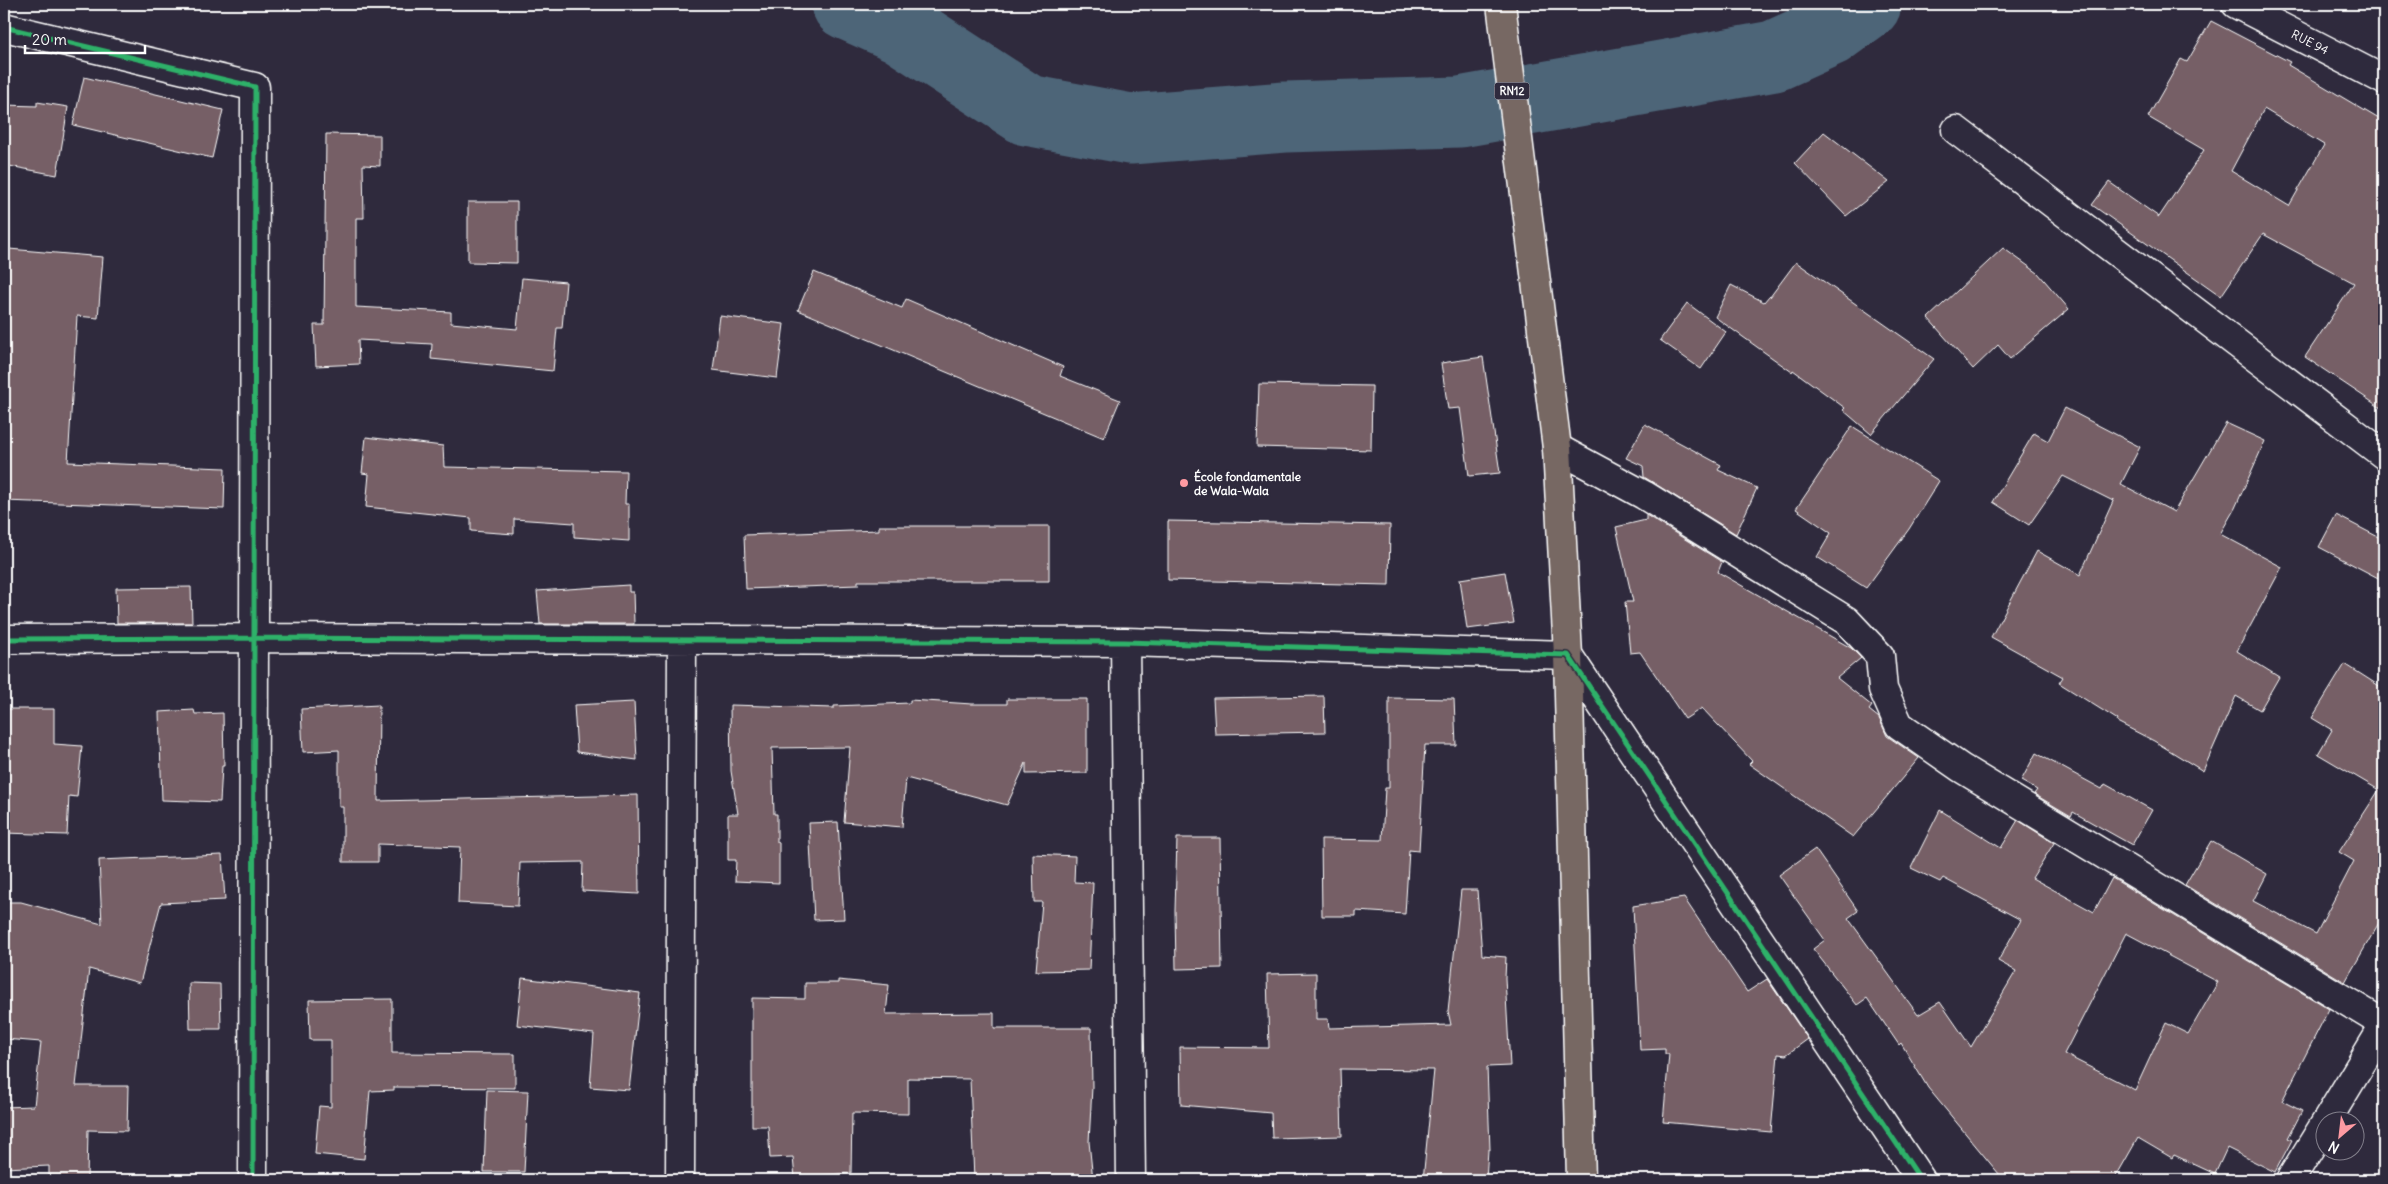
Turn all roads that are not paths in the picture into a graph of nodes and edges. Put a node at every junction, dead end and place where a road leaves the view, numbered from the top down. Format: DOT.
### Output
graph roads {
  1 [pos="1501,4"];
  2 [pos="2236,4"];
  3 [pos="4,27"];
  4 [pos="2384,80"];
  5 [pos="1956,130"];
  6 [pos="1557,448"];
  7 [pos="2384,455"];
  8 [pos="255,638"];
  9 [pos="4,639"];
  10 [pos="682,640"];
  11 [pos="1125,642"];
  12 [pos="1568,654"];
  13 [pos="2384,1025"];
  14 [pos="2332,1112"];
  15 [pos="2316,1138"];
  16 [pos="253,1180"];
  17 [pos="680,1180"];
  18 [pos="1131,1180"];
  19 [pos="1581,1180"];
  20 [pos="1921,1180"];
  21 [pos="2290,1180"];
  1 -- 6 [label="main road, RN12"];
  2 -- 4 [label="street, RUE 94"];
  3 -- 8 [label="street"];
  5 -- 7 [label="street"];
  6 -- 12 [label="main road, RN12"];
  6 -- 13 [label="street"];
  8 -- 9 [label="street"];
  8 -- 10 [label="street"];
  8 -- 16 [label="street"];
  10 -- 11 [label="street"];
  10 -- 17 [label="street"];
  11 -- 12 [label="street"];
  11 -- 18 [label="street"];
  12 -- 19 [label="main road, RN12"];
  12 -- 20 [label="street"];
  13 -- 14 [label="street"];
  15 -- 21 [label="street"];
}
